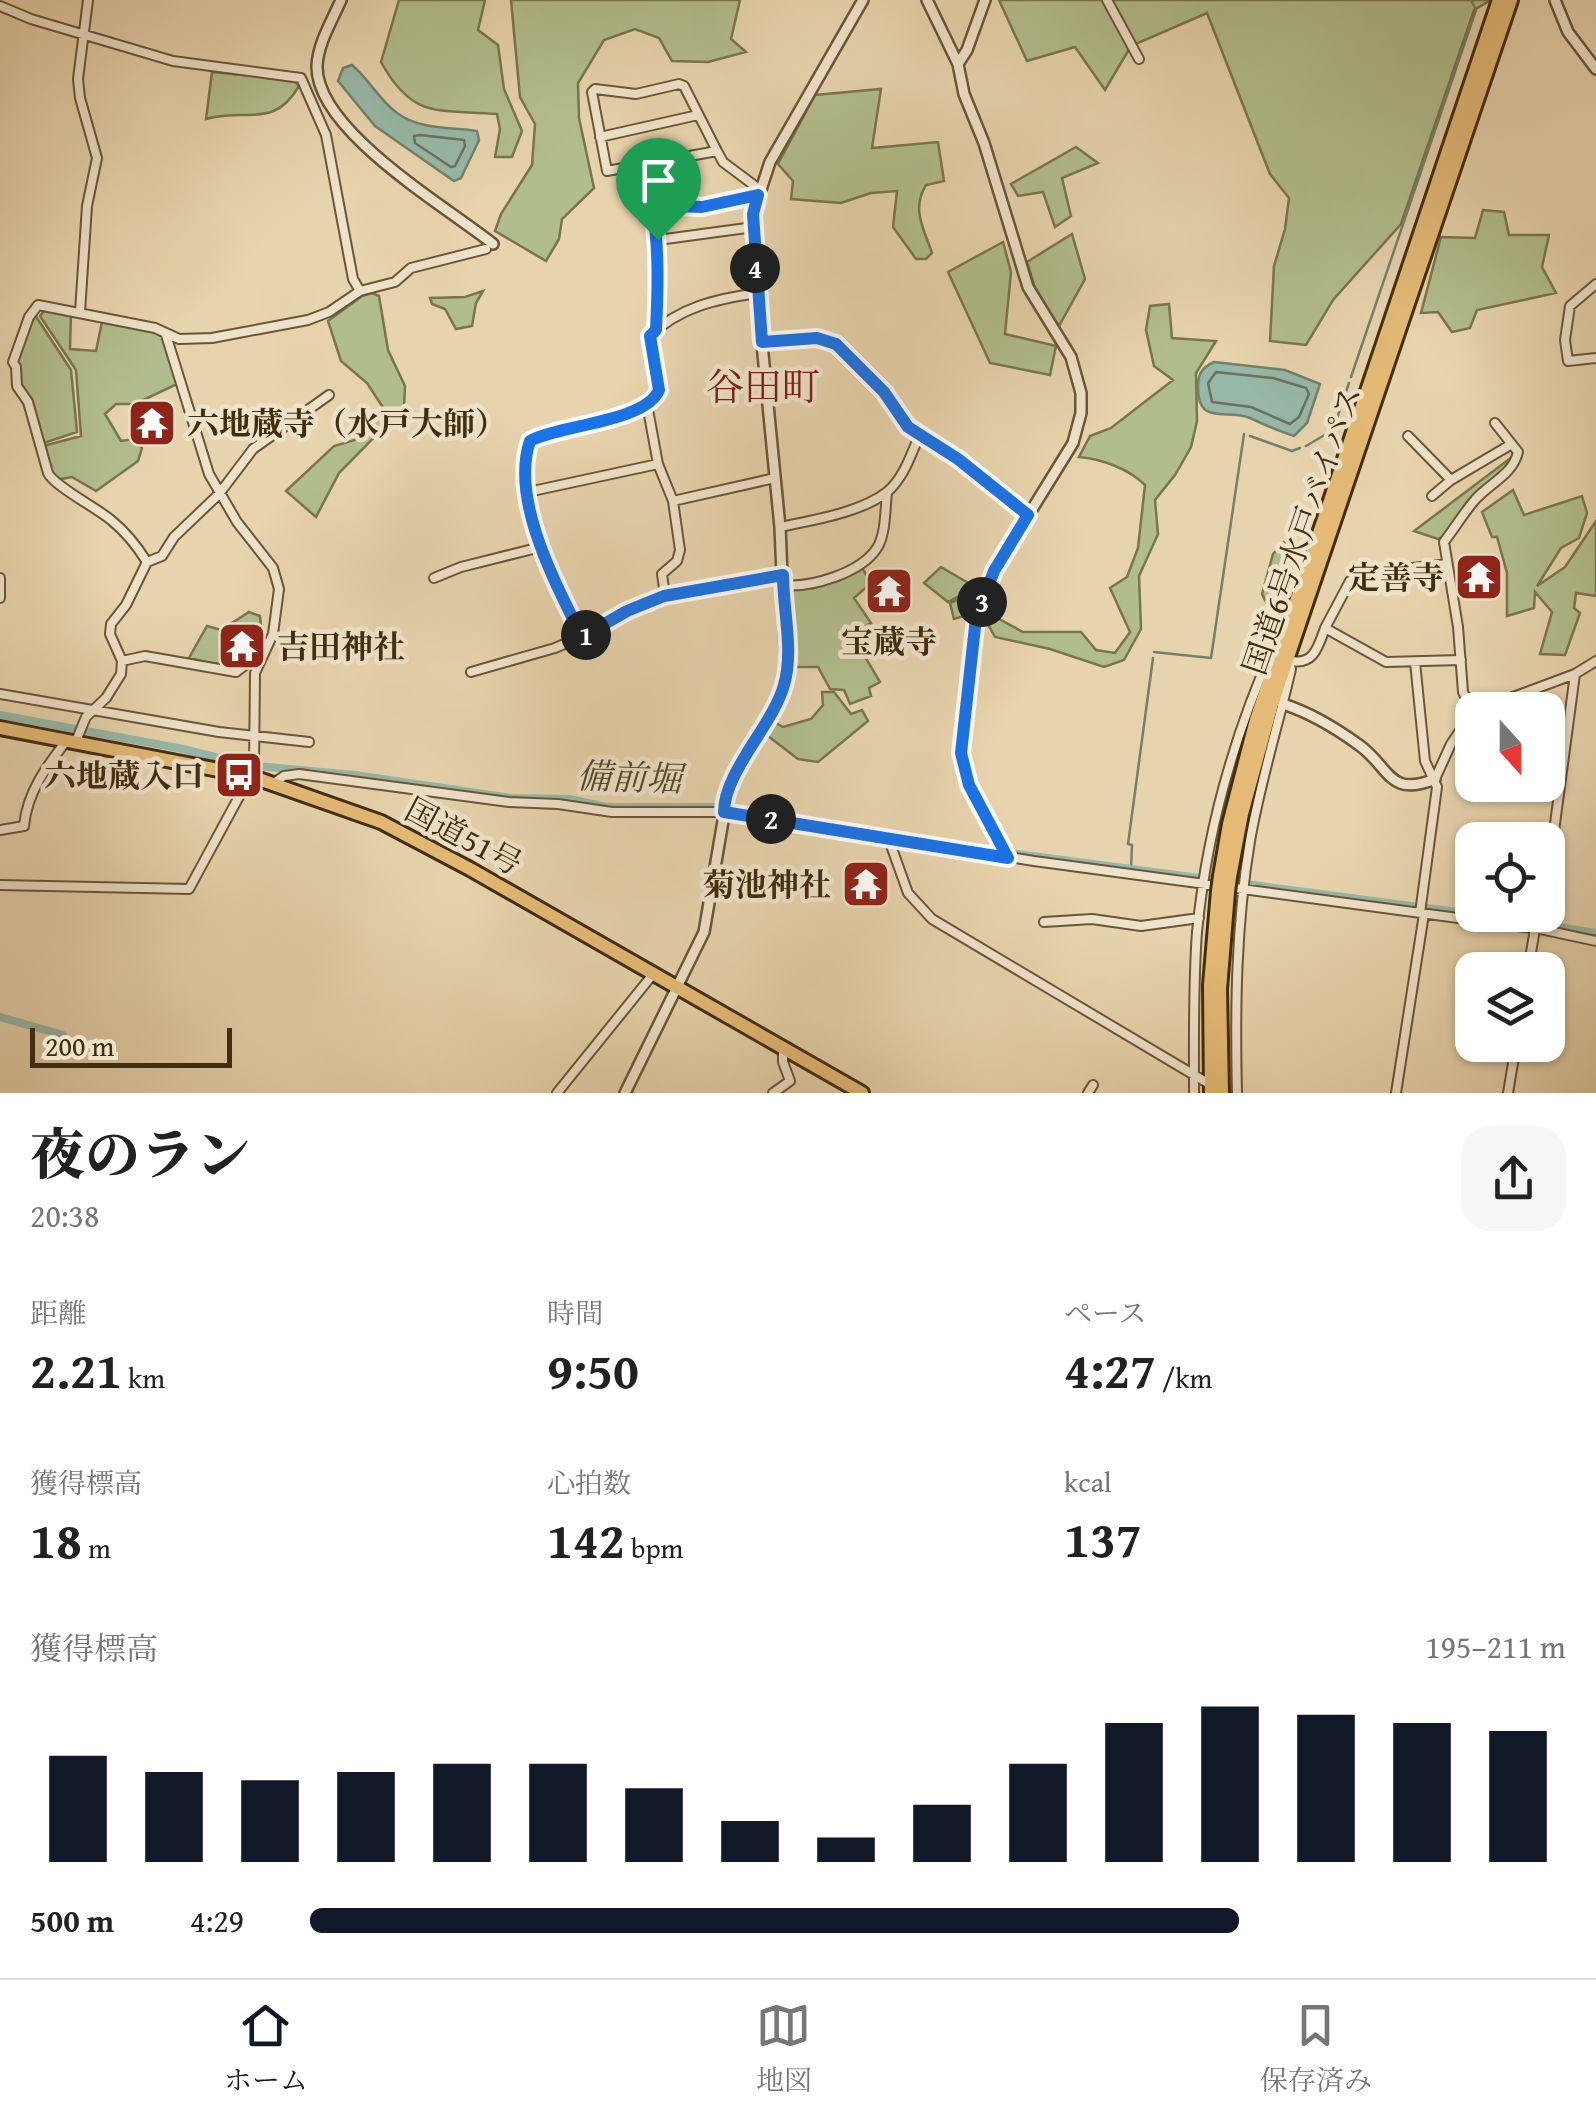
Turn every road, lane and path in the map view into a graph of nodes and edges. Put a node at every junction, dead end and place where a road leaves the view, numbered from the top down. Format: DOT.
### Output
graph roads {
  1 [pos="88,0"];
  2 [pos="340,0"];
  3 [pos="863,0"];
  4 [pos="927,0"];
  5 [pos="985,0"];
  6 [pos="1106,0"];
  7 [pos="1500,0"];
  8 [pos="1511,0"];
  9 [pos="1555,0"];
  10 [pos="0,6"];
  11 [pos="83,34"];
  12 [pos="1139,59"];
  13 [pos="958,64"];
  14 [pos="1596,69"];
  15 [pos="698,115"];
  16 [pos="600,137"];
  17 [pos="716,151"];
  18 [pos="758,192"];
  19 [pos="754,227"];
  20 [pos="658,240"];
  21 [pos="490,246"];
  22 [pos="1596,284"];
  23 [pos="360,291"];
  24 [pos="757,293"];
  25 [pos="80,312"];
  26 [pos="656,330"];
  27 [pos="166,335"];
  28 [pos="762,342"];
  29 [pos="1596,358"];
  30 [pos="0,359"];
  31 [pos="12,362"];
  32 [pos="329,396"];
  33 [pos="647,404"];
  34 [pos="1495,424"];
  35 [pos="919,436"];
  36 [pos="1408,436"];
  37 [pos="1510,445"];
  38 [pos="658,464"];
  39 [pos="775,478"];
  40 [pos="1451,480"];
  41 [pos="528,492"];
  42 [pos="887,492"];
  43 [pos="219,494"];
  44 [pos="1432,496"];
  45 [pos="673,501"];
  46 [pos="1028,515"];
  47 [pos="780,528"];
  48 [pos="541,548"];
  49 [pos="148,562"];
  50 [pos="1447,564"];
  51 [pos="0,578"];
  52 [pos="434,578"];
  53 [pos="783,580"];
  54 [pos="1299,593"];
  55 [pos="664,596"];
  56 [pos="0,598"];
  57 [pos="1324,628"];
  58 [pos="582,637"];
  59 [pos="267,650"];
  60 [pos="1288,660"];
  61 [pos="1461,660"];
  62 [pos="122,661"];
  63 [pos="1596,661"];
  64 [pos="1415,662"];
  65 [pos="471,672"];
  66 [pos="1576,674"];
  67 [pos="1463,692"];
  68 [pos="1526,692"];
  69 [pos="0,694"];
  70 [pos="1283,704"];
  71 [pos="94,712"];
  72 [pos="0,728"];
  73 [pos="75,735"];
  74 [pos="252,737"];
  75 [pos="1455,738"];
  76 [pos="310,742"];
  77 [pos="250,776"];
  78 [pos="1435,779"];
  79 [pos="276,782"];
  80 [pos="509,801"];
  81 [pos="724,808"];
  82 [pos="502,814"];
  83 [pos="1555,822"];
  84 [pos="0,830"];
  85 [pos="890,840"];
  86 [pos="1005,853"];
  87 [pos="1204,880"];
  88 [pos="1224,884"];
  89 [pos="0,885"];
  90 [pos="1244,885"];
  91 [pos="1422,911"];
  92 [pos="1455,915"];
  93 [pos="1199,918"];
  94 [pos="1044,922"];
  95 [pos="1562,932"];
  96 [pos="1596,941"];
  97 [pos="654,974"];
  98 [pos="679,988"];
  99 [pos="783,1047"];
  100 [pos="1513,1062"];
  101 [pos="1194,1075"];
  102 [pos="1208,1088"];
  103 [pos="557,1093"];
  104 [pos="625,1093"];
  105 [pos="773,1093"];
  106 [pos="862,1093"];
  107 [pos="1194,1093"];
  108 [pos="1222,1093"];
  109 [pos="1238,1093"];
  110 [pos="1396,1093"];
  111 [pos="1508,1093"];
  1 -- 11 [label="street"];
  2 -- 21 [label="street"];
  3 -- 18 [label="street"];
  4 -- 13 [label="street"];
  5 -- 13 [label="street"];
  6 -- 12 [label="street"];
  7 -- 54 [label="highway, 国道6号水戸バイパス"];
  8 -- 60 [label="highway, 国道6号水戸バイパス"];
  9 -- 14 [label="street"];
  10 -- 11 [label="street"];
  11 -- 23 [label="street"];
  11 -- 25 [label="street"];
  13 -- 46 [label="street"];
  15 -- 16 [label="street"];
  15 -- 16 [label="street"];
  15 -- 17 [label="street"];
  16 -- 17 [label="street"];
  17 -- 18 [label="street"];
  18 -- 19 [label="street"];
  18 -- 20 [label="street"];
  19 -- 20 [label="street"];
  19 -- 24 [label="street"];
  20 -- 26 [label="street"];
  21 -- 23 [label="street"];
  22 -- 29 [label="street"];
  23 -- 27 [label="street"];
  24 -- 26 [label="street"];
  24 -- 28 [label="street"];
  25 -- 27 [label="street"];
  25 -- 31 [label="street"];
  26 -- 33 [label="street"];
  27 -- 43 [label="street"];
  28 -- 35 [label="street"];
  28 -- 39 [label="street"];
  30 -- 31 [label="street"];
  31 -- 49 [label="street"];
  32 -- 43 [label="street"];
  33 -- 38 [label="street"];
  33 -- 41 [label="street"];
  34 -- 37 [label="street"];
  35 -- 42 [label="street"];
  35 -- 46 [label="street"];
  36 -- 40 [label="street"];
  37 -- 40 [label="street"];
  37 -- 50 [label="street"];
  38 -- 41 [label="street"];
  38 -- 45 [label="street"];
  39 -- 45 [label="street"];
  39 -- 47 [label="street"];
  40 -- 44 [label="street"];
  41 -- 48 [label="street"];
  42 -- 47 [label="street"];
  42 -- 53 [label="street"];
  43 -- 49 [label="street"];
  43 -- 59 [label="street"];
  45 -- 55 [label="street"];
  46 -- 86 [label="street"];
  47 -- 53 [label="street"];
  48 -- 52 [label="street"];
  48 -- 58 [label="street"];
  49 -- 62 [label="street"];
  50 -- 57 [label="street"];
  50 -- 61 [label="street"];
  51 -- 56 [label="street"];
  53 -- 55 [label="street"];
  53 -- 81 [label="street"];
  54 -- 87 [label="street"];
  54 -- 88 [label="highway, 国道6号水戸バイパス"];
  55 -- 58 [label="street"];
  57 -- 60 [label="street"];
  57 -- 64 [label="street"];
  58 -- 65 [label="street"];
  59 -- 62 [label="street"];
  59 -- 74 [label="street"];
  60 -- 70 [label="street"];
  60 -- 88 [label="highway, 国道6号水戸バイパス"];
  61 -- 64 [label="street"];
  61 -- 67 [label="street"];
  62 -- 71 [label="street"];
  63 -- 66 [label="street"];
  64 -- 78 [label="street"];
  66 -- 68 [label="street"];
  66 -- 83 [label="street"];
  69 -- 71 [label="street"];
  70 -- 78 [label="street"];
  70 -- 90 [label="street"];
  71 -- 73 [label="street"];
  71 -- 74 [label="street"];
  72 -- 73 [label="highway, 国道51号"];
  73 -- 77 [label="highway, 国道51号"];
  73 -- 84 [label="street"];
  74 -- 76 [label="street"];
  74 -- 77 [label="street"];
  75 -- 78 [label="street"];
  77 -- 79 [label="highway, 国道51号"];
  77 -- 89 [label="street"];
  78 -- 91 [label="street"];
  79 -- 80 [label="street"];
  79 -- 97 [label="highway, 国道51号"];
  80 -- 81 [label="street"];
  80 -- 82 [label="street"];
  81 -- 85 [label="street"];
  81 -- 98 [label="street"];
  85 -- 86 [label="street"];
  85 -- 101 [label="street"];
  86 -- 87 [label="street"];
  87 -- 90 [label="street"];
  87 -- 93 [label="street"];
  88 -- 102 [label="highway, 国道6号水戸バイパス"];
  88 -- 108 [label="highway, 国道6号水戸バイパス"];
  90 -- 91 [label="street"];
  90 -- 109 [label="street"];
  91 -- 92 [label="street"];
  91 -- 110 [label="street"];
  93 -- 94 [label="street"];
  93 -- 101 [label="street"];
  95 -- 96 [label="street"];
  97 -- 98 [label="highway, 国道51号"];
  97 -- 103 [label="street"];
  98 -- 99 [label="highway, 国道51号"];
  98 -- 104 [label="street"];
  99 -- 105 [label="street"];
  99 -- 106 [label="highway, 国道51号"];
  100 -- 111 [label="street"];
  101 -- 102 [label="street"];
  101 -- 107 [label="street"];
}
